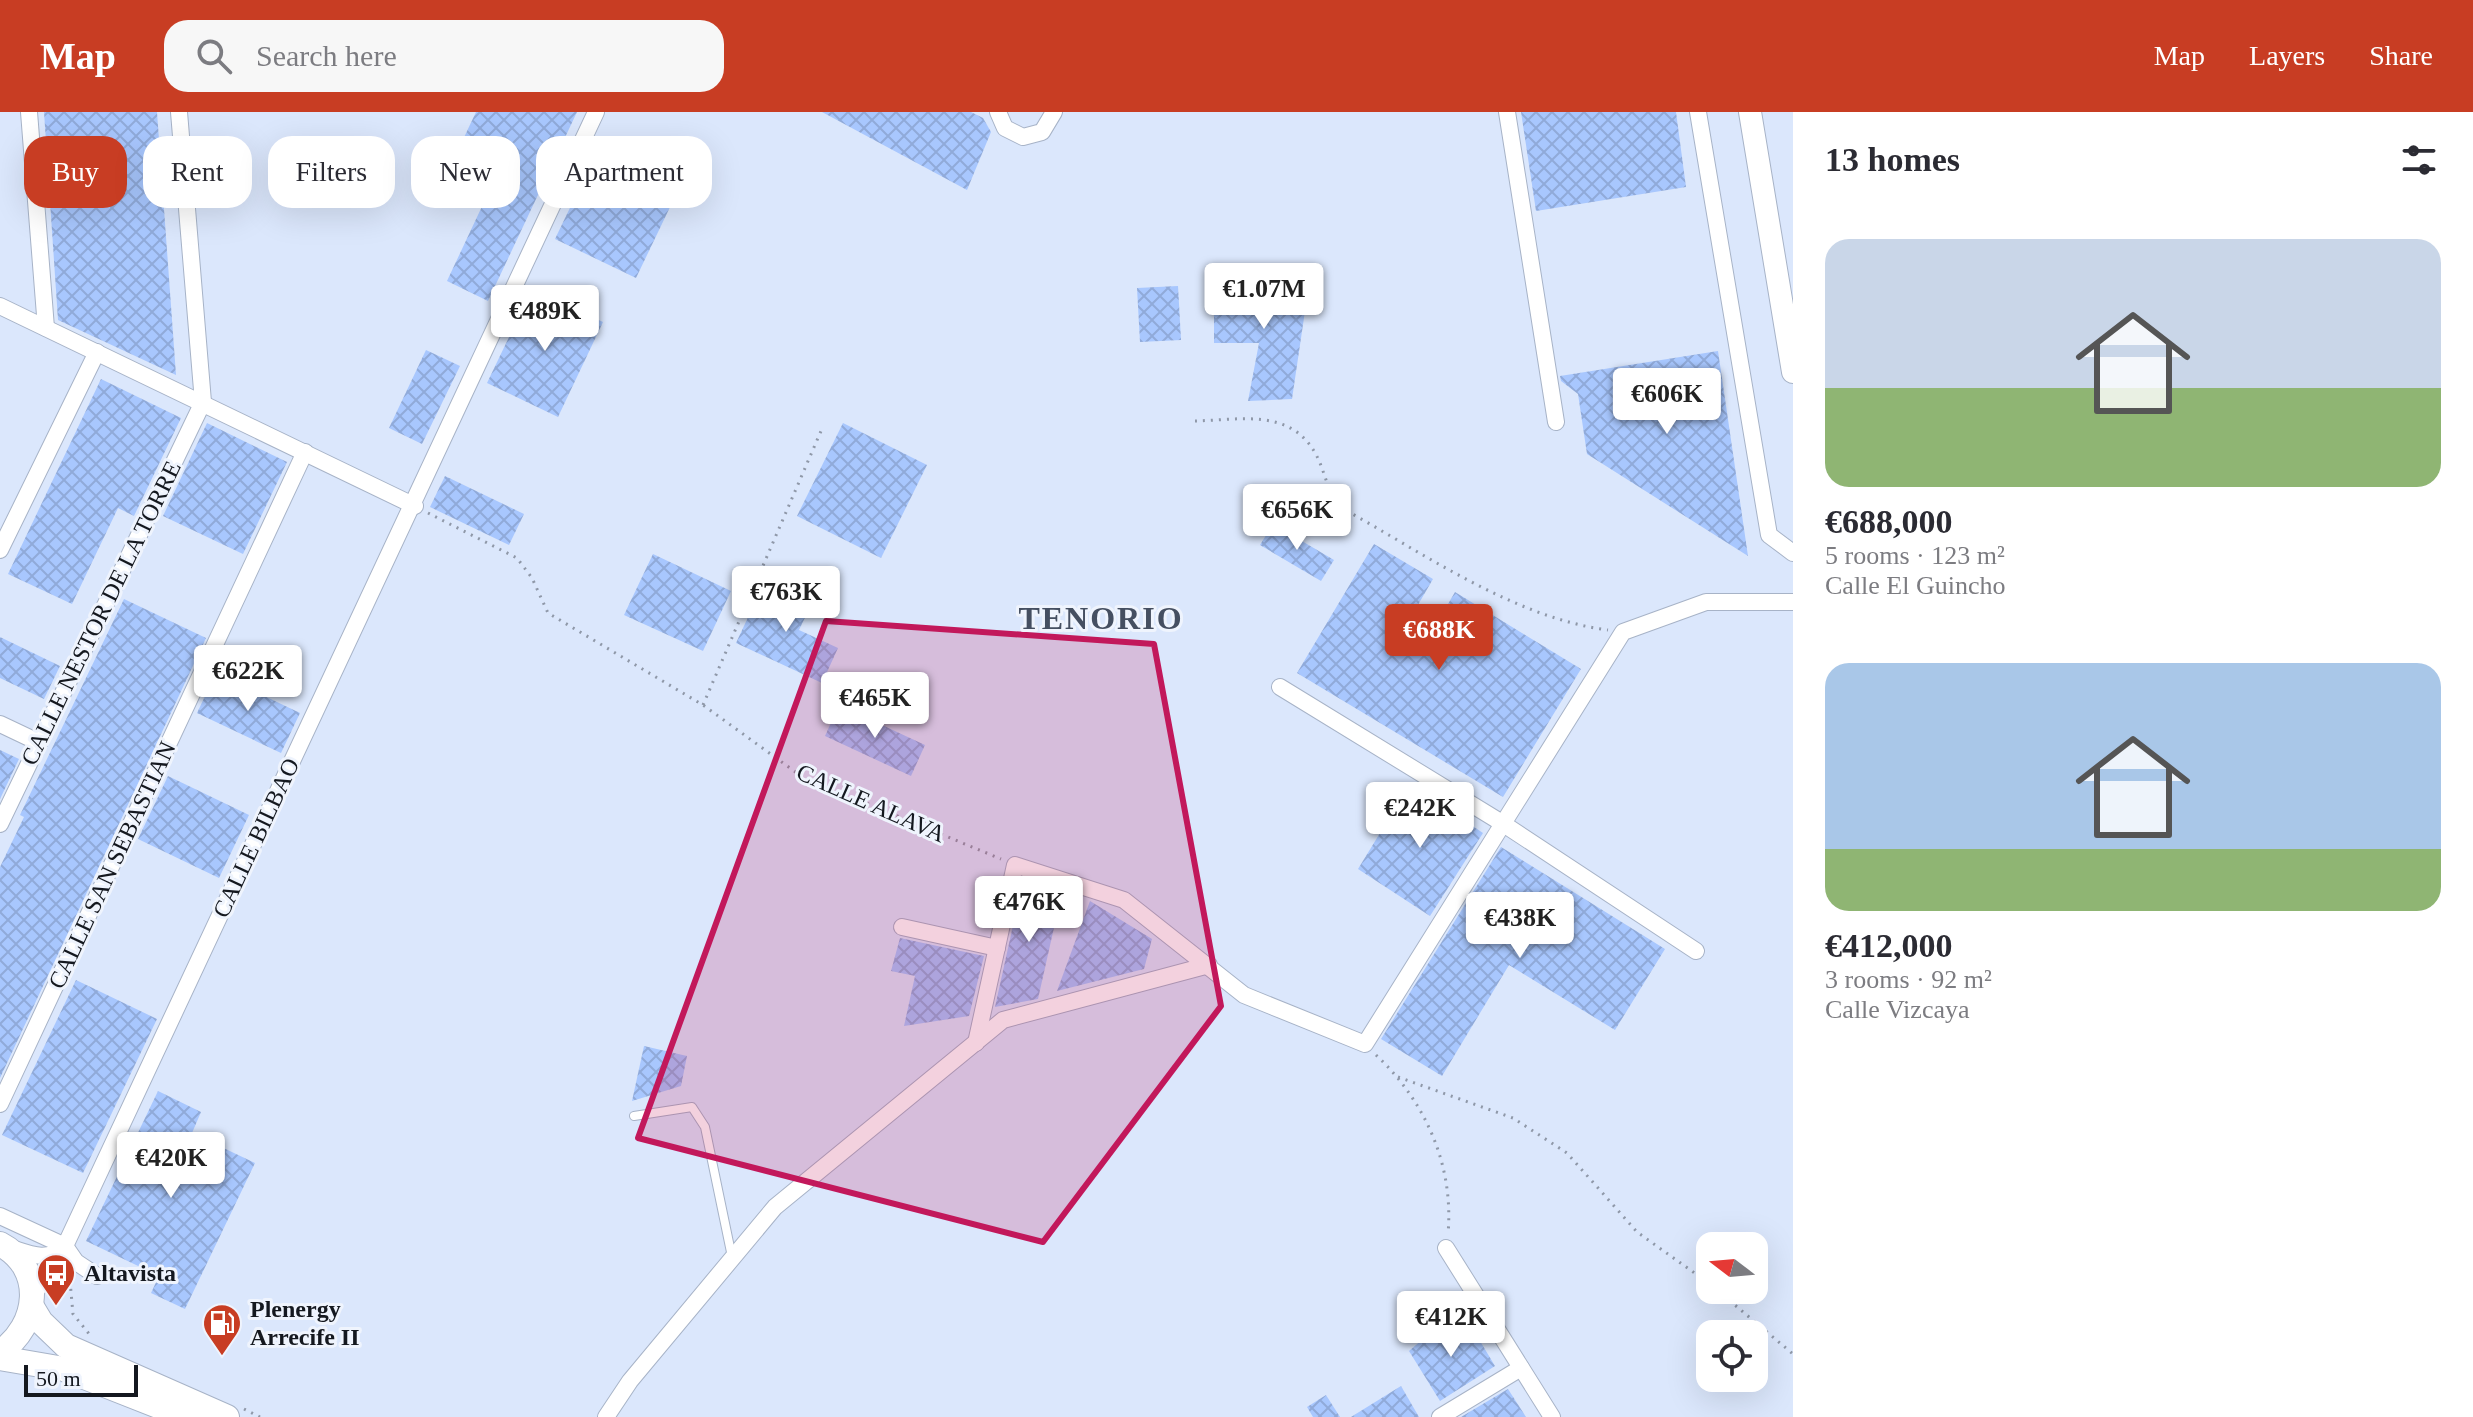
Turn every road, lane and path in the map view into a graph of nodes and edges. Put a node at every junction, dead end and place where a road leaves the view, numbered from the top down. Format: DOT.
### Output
graph roads {
  1 [pos="29,112"];
  2 [pos="179,112"];
  3 [pos="596,112"];
  4 [pos="998,112"];
  5 [pos="1507,112"];
  6 [pos="1698,112"];
  7 [pos="1750,112"];
  8 [pos="1059,113"];
  9 [pos="0,306"];
  10 [pos="46,328"];
  11 [pos="97,352"];
  12 [pos="1793,372"];
  13 [pos="203,402"];
  14 [pos="1195,421"];
  15 [pos="1556,422"];
  16 [pos="821,431"];
  17 [pos="305,452"];
  18 [pos="415,506"];
  19 [pos="1765,513"];
  20 [pos="1793,533"];
  21 [pos="0,550"];
  22 [pos="1793,553"];
  23 [pos="1793,602"];
  24 [pos="1623,632"];
  25 [pos="1280,687"];
  26 [pos="703,705"];
  27 [pos="0,724"];
  28 [pos="38,742"];
  29 [pos="1502,823"];
  30 [pos="0,824"];
  31 [pos="1015,865"];
  32 [pos="902,927"];
  33 [pos="997,948"];
  34 [pos="1696,951"];
  35 [pos="1209,965"];
  36 [pos="976,1043"];
  37 [pos="1365,1044"];
  38 [pos="1398,1077"];
  39 [pos="0,1104"];
  40 [pos="634,1116"];
  41 [pos="0,1216"];
  42 [pos="3,1245"];
  43 [pos="65,1246"];
  44 [pos="1446,1248"];
  45 [pos="733,1257"];
  46 [pos="76,1262"];
  47 [pos="55,1268"];
  48 [pos="1696,1274"];
  49 [pos="97,1276"];
  50 [pos="33,1302"];
  51 [pos="1734,1304"];
  52 [pos="97,1339"];
  53 [pos="1793,1354"];
  54 [pos="0,1355"];
  55 [pos="1521,1368"];
  56 [pos="231,1411"];
  57 [pos="186,1417"];
  58 [pos="260,1417"];
  59 [pos="606,1417"];
  60 [pos="1440,1417"];
  61 [pos="1552,1417"];
  1 -- 10 [label="street"];
  2 -- 13 [label="street"];
  3 -- 18 [label="street, CALLE BILBAO"];
  4 -- 8 [label="street"];
  5 -- 15 [label="street"];
  6 -- 19 [label="street"];
  7 -- 12 [label="main road"];
  9 -- 10 [label="street"];
  10 -- 11 [label="street"];
  11 -- 13 [label="street"];
  11 -- 21 [label="street"];
  13 -- 17 [label="street"];
  13 -- 28 [label="street, CALLE NESTOR DE LA TORRE"];
  14 -- 24 [label="path"];
  16 -- 26 [label="path"];
  17 -- 18 [label="street"];
  17 -- 39 [label="street, CALLE SAN SEBASTIAN"];
  18 -- 26 [label="path, CALLE ALAVA"];
  18 -- 43 [label="street, CALLE BILBAO"];
  19 -- 20 [label="street"];
  19 -- 22 [label="street"];
  23 -- 24 [label="street"];
  24 -- 29 [label="street"];
  25 -- 29 [label="street"];
  26 -- 31 [label="path, CALLE ALAVA"];
  27 -- 28 [label="street"];
  28 -- 30 [label="street, CALLE NESTOR DE LA TORRE"];
  29 -- 34 [label="street"];
  29 -- 37 [label="street"];
  31 -- 33 [label="street"];
  31 -- 35 [label="street"];
  32 -- 33 [label="street"];
  33 -- 36 [label="street"];
  35 -- 36 [label="street"];
  35 -- 37 [label="street"];
  36 -- 45 [label="street"];
  37 -- 38 [label="path"];
  38 -- 44 [label="path"];
  38 -- 48 [label="path"];
  40 -- 45 [label="lane"];
  41 -- 43 [label="street"];
  42 -- 43 [label="street"];
  42 -- 50 [label="main road"];
  43 -- 46 [label="street"];
  43 -- 47 [label="street, CALLE BILBAO"];
  44 -- 55 [label="street"];
  45 -- 59 [label="street"];
  46 -- 47 [label="street"];
  46 -- 49 [label="street"];
  46 -- 52 [label="path"];
  47 -- 50 [label="street, CALLE BILBAO"];
  50 -- 54 [label="main road"];
  50 -- 56 [label="main road"];
  51 -- 53 [label="path"];
  54 -- 57 [label="main road"];
  55 -- 60 [label="street"];
  55 -- 61 [label="street"];
  56 -- 58 [label="path"];
}
